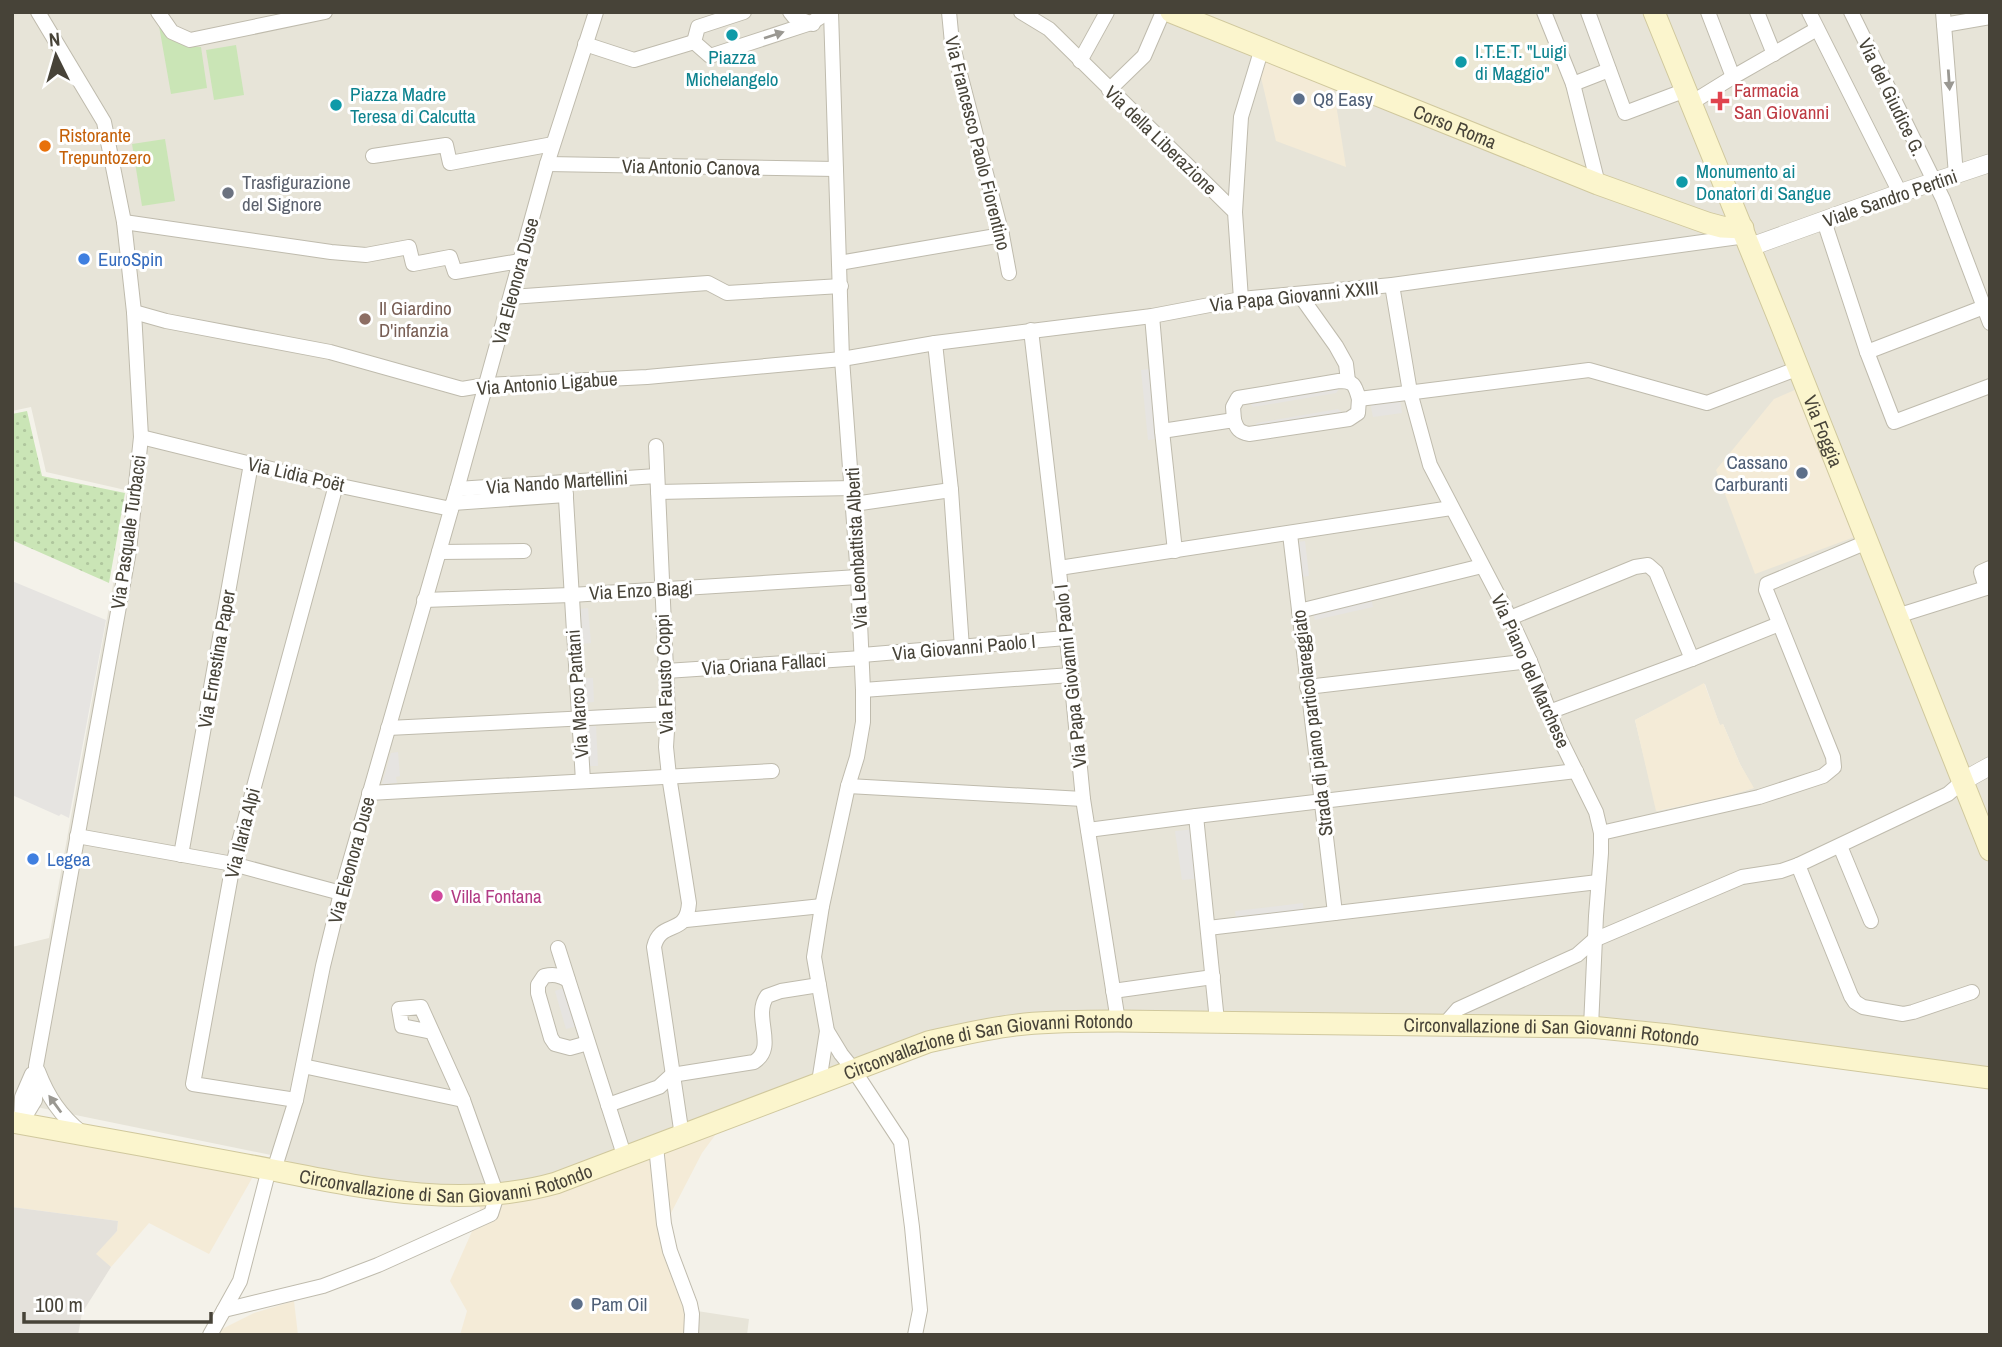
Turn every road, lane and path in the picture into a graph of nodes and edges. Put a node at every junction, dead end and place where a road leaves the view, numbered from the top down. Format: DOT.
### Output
graph roads {
  1 [pos="38,12"];
  2 [pos="158,12"];
  3 [pos="325,12"];
  4 [pos="596,12"];
  5 [pos="744,12"];
  6 [pos="790,12"];
  7 [pos="830,12"];
  8 [pos="949,12"];
  9 [pos="1021,12"];
  10 [pos="1107,12"];
  11 [pos="1163,12"];
  12 [pos="1171,12"];
  13 [pos="1544,12"];
  14 [pos="1588,12"];
  15 [pos="1654,12"];
  16 [pos="1708,12"];
  17 [pos="1757,12"];
  18 [pos="1809,12"];
  19 [pos="1851,12"];
  20 [pos="1192,16"];
  21 [pos="1990,17"];
  22 [pos="1944,19"];
  23 [pos="811,23"];
  24 [pos="1817,29"];
  25 [pos="832,35"];
  26 [pos="694,42"];
  27 [pos="585,44"];
  28 [pos="1262,48"];
  29 [pos="1774,54"];
  30 [pos="1080,61"];
  31 [pos="1609,70"];
  32 [pos="1733,77"];
  33 [pos="1573,84"];
  34 [pos="1109,90"];
  35 [pos="1689,97"];
  36 [pos="553,144"];
  37 [pos="373,156"];
  38 [pos="1990,163"];
  39 [pos="547,164"];
  40 [pos="836,169"];
  41 [pos="1956,175"];
  42 [pos="1933,181"];
  43 [pos="1598,184"];
  44 [pos="1900,192"];
  45 [pos="1235,212"];
  46 [pos="1824,221"];
  47 [pos="124,222"];
  48 [pos="1002,235"];
  49 [pos="1746,237"];
  50 [pos="520,261"];
  51 [pos="839,262"];
  52 [pos="1009,273"];
  53 [pos="1392,285"];
  54 [pos="841,286"];
  55 [pos="1299,293"];
  56 [pos="511,296"];
  57 [pos="1241,299"];
  58 [pos="1984,307"];
  59 [pos="134,312"];
  60 [pos="1152,316"];
  61 [pos="1990,324"];
  62 [pos="1031,330"];
  63 [pos="935,343"];
  64 [pos="1867,352"];
  65 [pos="842,359"];
  66 [pos="1799,368"];
  67 [pos="1348,381"];
  68 [pos="486,385"];
  69 [pos="1990,386"];
  70 [pos="1410,392"];
  71 [pos="1359,399"];
  72 [pos="1234,420"];
  73 [pos="1162,431"];
  74 [pos="141,437"];
  75 [pos="656,446"];
  76 [pos="251,464"];
  77 [pos="657,475"];
  78 [pos="336,485"];
  79 [pos="853,488"];
  80 [pos="565,489"];
  81 [pos="951,491"];
  82 [pos="658,492"];
  83 [pos="454,500"];
  84 [pos="854,504"];
  85 [pos="1451,508"];
  86 [pos="1290,534"];
  87 [pos="1867,542"];
  88 [pos="524,551"];
  89 [pos="1175,551"];
  90 [pos="439,552"];
  91 [pos="1482,566"];
  92 [pos="1059,568"];
  93 [pos="1990,568"];
  94 [pos="858,577"];
  95 [pos="662,589"];
  96 [pos="571,595"];
  97 [pos="425,600"];
  98 [pos="1299,611"];
  99 [pos="1897,616"];
  100 [pos="1510,618"];
  101 [pos="1779,624"];
  102 [pos="1066,638"];
  103 [pos="962,648"];
  104 [pos="862,656"];
  105 [pos="1692,659"];
  106 [pos="1530,661"];
  107 [pos="666,671"];
  108 [pos="1071,675"];
  109 [pos="1307,687"];
  110 [pos="863,690"];
  111 [pos="1549,712"];
  112 [pos="668,714"];
  113 [pos="579,720"];
  114 [pos="387,729"];
  115 [pos="1990,766"];
  116 [pos="772,771"];
  117 [pos="1576,771"];
  118 [pos="669,776"];
  119 [pos="583,781"];
  120 [pos="1963,781"];
  121 [pos="848,786"];
  122 [pos="369,793"];
  123 [pos="1083,799"];
  124 [pos="1322,802"];
  125 [pos="1196,816"];
  126 [pos="1088,830"];
  127 [pos="1601,833"];
  128 [pos="77,836"];
  129 [pos="1840,846"];
  130 [pos="1990,850"];
  131 [pos="181,855"];
  132 [pos="233,864"];
  133 [pos="1798,865"];
  134 [pos="1598,882"];
  135 [pos="341,893"];
  136 [pos="822,906"];
  137 [pos="1335,913"];
  138 [pos="686,920"];
  139 [pos="1871,921"];
  140 [pos="1208,928"];
  141 [pos="1594,940"];
  142 [pos="558,948"];
  143 [pos="1213,977"];
  144 [pos="568,980"];
  145 [pos="819,985"];
  146 [pos="1113,991"];
  147 [pos="1972,992"];
  148 [pos="1118,1021"];
  149 [pos="1217,1021"];
  150 [pos="1445,1024"];
  151 [pos="1591,1027"];
  152 [pos="827,1031"];
  153 [pos="432,1032"];
  154 [pos="588,1043"];
  155 [pos="36,1066"];
  156 [pos="303,1066"];
  157 [pos="853,1069"];
  158 [pos="672,1075"];
  159 [pos="1990,1078"];
  160 [pos="819,1082"];
  161 [pos="12,1089"];
  162 [pos="296,1100"];
  163 [pos="463,1100"];
  164 [pos="608,1105"];
  165 [pos="17,1123"];
  166 [pos="83,1135"];
  167 [pos="682,1136"];
  168 [pos="656,1146"];
  169 [pos="625,1158"];
  170 [pos="272,1170"];
  171 [pos="497,1195"];
  172 [pos="224,1311"];
  173 [pos="210,1335"];
  174 [pos="691,1335"];
  175 [pos="915,1335"];
  1 -- 47 [label="street, Via Pasquale Turbacci"];
  2 -- 3 [label="street"];
  4 -- 27 [label="street, Via Eleonora Duse"];
  5 -- 26 [label="street"];
  6 -- 23 [label="street"];
  7 -- 23 [label="street"];
  7 -- 25 [label="street, Via Leonbattista Alberti"];
  8 -- 48 [label="street, Via Francesco Paolo Fiorentino"];
  9 -- 30 [label="street, Via della Liberazione"];
  10 -- 30 [label="street"];
  11 -- 34 [label="street"];
  12 -- 20 [label="main road, Corso Roma"];
  13 -- 33 [label="street"];
  14 -- 31 [label="street"];
  15 -- 35 [label="main road, Via Foggia"];
  16 -- 32 [label="street"];
  17 -- 29 [label="street"];
  18 -- 24 [label="street"];
  19 -- 42 [label="street, Via del Giudice G."];
  20 -- 28 [label="main road, Corso Roma"];
  21 -- 22 [label="street"];
  22 -- 41 [label="street, one-way"];
  23 -- 25 [label="street"];
  26 -- 23 [label="street, one-way"];
  24 -- 29 [label="street"];
  24 -- 44 [label="street"];
  25 -- 40 [label="street, Via Leonbattista Alberti"];
  26 -- 27 [label="street"];
  27 -- 36 [label="street, Via Eleonora Duse"];
  28 -- 43 [label="main road, Corso Roma"];
  28 -- 45 [label="street"];
  29 -- 32 [label="street"];
  30 -- 34 [label="street, Via della Liberazione"];
  31 -- 33 [label="street"];
  31 -- 35 [label="street"];
  32 -- 35 [label="street"];
  33 -- 43 [label="street"];
  34 -- 45 [label="street, Via della Liberazione"];
  35 -- 49 [label="main road, Via Foggia"];
  36 -- 37 [label="street"];
  36 -- 39 [label="street, Via Eleonora Duse"];
  38 -- 41 [label="street, Viale Sandro Pertini"];
  39 -- 40 [label="street, Via Antonio Canova"];
  39 -- 50 [label="street, Via Eleonora Duse"];
  40 -- 51 [label="street, Via Leonbattista Alberti"];
  41 -- 42 [label="street, Viale Sandro Pertini"];
  42 -- 44 [label="street, Viale Sandro Pertini"];
  42 -- 58 [label="street, Via del Giudice G."];
  43 -- 49 [label="main road, Corso Roma"];
  44 -- 46 [label="street, Viale Sandro Pertini"];
  45 -- 57 [label="street"];
  46 -- 49 [label="street, Viale Sandro Pertini"];
  46 -- 64 [label="street"];
  47 -- 50 [label="street"];
  47 -- 59 [label="street, Via Pasquale Turbacci"];
  48 -- 51 [label="street"];
  48 -- 52 [label="street, Via Francesco Paolo Fiorentino"];
  49 -- 53 [label="street, Via Papa Giovanni XXIII"];
  49 -- 66 [label="main road, Via Foggia"];
  50 -- 56 [label="street, Via Eleonora Duse"];
  51 -- 54 [label="street, Via Leonbattista Alberti"];
  53 -- 55 [label="street, Via Papa Giovanni XXIII"];
  53 -- 70 [label="street, Via Piano del Marchese"];
  54 -- 56 [label="street"];
  54 -- 65 [label="street, Via Leonbattista Alberti"];
  55 -- 57 [label="street, Via Papa Giovanni XXIII"];
  55 -- 67 [label="street"];
  56 -- 68 [label="street, Via Eleonora Duse"];
  57 -- 60 [label="street, Via Papa Giovanni XXIII"];
  58 -- 61 [label="street, Via del Giudice G."];
  58 -- 64 [label="street"];
  59 -- 68 [label="street, Via Antonio Ligabue"];
  59 -- 74 [label="street, Via Pasquale Turbacci"];
  60 -- 62 [label="street, Via Papa Giovanni XXIII"];
  60 -- 73 [label="street"];
  62 -- 63 [label="street, Via Papa Giovanni XXIII"];
  62 -- 92 [label="street, Via Papa Giovanni Paolo I"];
  63 -- 65 [label="street, Via Papa Giovanni XXIII"];
  63 -- 81 [label="street"];
  64 -- 69 [label="street"];
  65 -- 68 [label="street, Via Antonio Ligabue"];
  65 -- 79 [label="street, Via Leonbattista Alberti"];
  66 -- 70 [label="street"];
  66 -- 87 [label="main road, Via Foggia"];
  67 -- 71 [label="street"];
  67 -- 72 [label="street"];
  68 -- 83 [label="street, Via Eleonora Duse"];
  70 -- 71 [label="street"];
  70 -- 85 [label="street, Via Piano del Marchese"];
  71 -- 72 [label="street"];
  72 -- 73 [label="street"];
  73 -- 89 [label="street"];
  74 -- 76 [label="street, Via Lidia Poët"];
  74 -- 128 [label="street, Via Pasquale Turbacci"];
  75 -- 77 [label="street, Via Fausto Coppi"];
  76 -- 78 [label="street, Via Lidia Poët"];
  76 -- 131 [label="street, Via Ernestina Paper"];
  77 -- 80 [label="street, Via Nando Martellini"];
  77 -- 82 [label="street, Via Fausto Coppi"];
  78 -- 83 [label="street, Via Lidia Poët"];
  78 -- 132 [label="street, Via Ilaria Alpi"];
  79 -- 82 [label="street"];
  79 -- 84 [label="street, Via Leonbattista Alberti"];
  80 -- 83 [label="street, Via Nando Martellini"];
  80 -- 96 [label="street, Via Marco Pantani"];
  81 -- 84 [label="street"];
  81 -- 103 [label="street"];
  82 -- 95 [label="street, Via Fausto Coppi"];
  83 -- 90 [label="street, Via Eleonora Duse"];
  84 -- 94 [label="street, Via Leonbattista Alberti"];
  85 -- 86 [label="street"];
  85 -- 91 [label="street, Via Piano del Marchese"];
  86 -- 89 [label="street"];
  86 -- 98 [label="street, Strada di piano particolareggiato"];
  87 -- 99 [label="main road, Via Foggia"];
  87 -- 101 [label="street"];
  88 -- 90 [label="street"];
  89 -- 92 [label="street"];
  90 -- 97 [label="street, Via Eleonora Duse"];
  91 -- 98 [label="street"];
  91 -- 100 [label="street, Via Piano del Marchese"];
  92 -- 102 [label="street, Via Papa Giovanni Paolo I"];
  93 -- 99 [label="street"];
  94 -- 95 [label="street, Via Enzo Biagi"];
  94 -- 104 [label="street, Via Leonbattista Alberti"];
  95 -- 96 [label="street, Via Enzo Biagi"];
  95 -- 107 [label="street, Via Fausto Coppi"];
  96 -- 97 [label="street, Via Enzo Biagi"];
  96 -- 113 [label="street, Via Marco Pantani"];
  97 -- 114 [label="street, Via Eleonora Duse"];
  98 -- 109 [label="street, Strada di piano particolareggiato"];
  99 -- 120 [label="main road, Via Foggia"];
  100 -- 105 [label="street"];
  100 -- 106 [label="street, Via Piano del Marchese"];
  101 -- 105 [label="street"];
  101 -- 127 [label="street"];
  102 -- 103 [label="street, Via Giovanni Paolo I"];
  102 -- 108 [label="street, Via Papa Giovanni Paolo I"];
  103 -- 104 [label="street, Via Giovanni Paolo I"];
  104 -- 107 [label="street, Via Oriana Fallaci"];
  104 -- 110 [label="street, Via Leonbattista Alberti"];
  105 -- 111 [label="street"];
  106 -- 109 [label="street"];
  106 -- 111 [label="street, Via Piano del Marchese"];
  107 -- 112 [label="street, Via Fausto Coppi"];
  108 -- 110 [label="street"];
  108 -- 123 [label="street, Via Papa Giovanni Paolo I"];
  109 -- 124 [label="street, Strada di piano particolareggiato"];
  110 -- 121 [label="street, Via Leonbattista Alberti"];
  111 -- 117 [label="street, Via Piano del Marchese"];
  112 -- 113 [label="street"];
  112 -- 118 [label="street, Via Fausto Coppi"];
  113 -- 114 [label="street"];
  113 -- 119 [label="street, Via Marco Pantani"];
  114 -- 122 [label="street, Via Eleonora Duse"];
  115 -- 120 [label="street"];
  116 -- 118 [label="street"];
  117 -- 124 [label="street"];
  117 -- 127 [label="street, Via Piano del Marchese"];
  118 -- 119 [label="street"];
  118 -- 138 [label="street, Via Fausto Coppi"];
  119 -- 122 [label="street"];
  120 -- 129 [label="street"];
  120 -- 130 [label="main road, Via Foggia"];
  121 -- 123 [label="street"];
  121 -- 136 [label="street, Via Leonbattista Alberti"];
  122 -- 135 [label="street, Via Eleonora Duse"];
  123 -- 126 [label="street, Via Papa Giovanni Paolo I"];
  124 -- 125 [label="street"];
  124 -- 137 [label="street, Strada di piano particolareggiato"];
  125 -- 126 [label="street"];
  125 -- 140 [label="street"];
  126 -- 146 [label="street, Via Papa Giovanni Paolo I"];
  127 -- 134 [label="street, Via Piano del Marchese"];
  128 -- 131 [label="street"];
  128 -- 155 [label="street, Via Pasquale Turbacci"];
  129 -- 133 [label="street"];
  129 -- 139 [label="street"];
  131 -- 132 [label="street"];
  132 -- 135 [label="street"];
  132 -- 162 [label="street, Via Ilaria Alpi"];
  133 -- 141 [label="street"];
  133 -- 147 [label="street"];
  134 -- 137 [label="street"];
  134 -- 141 [label="street, Via Piano del Marchese"];
  135 -- 156 [label="street, Via Eleonora Duse"];
  136 -- 138 [label="street"];
  136 -- 145 [label="street, Via Leonbattista Alberti"];
  137 -- 140 [label="street"];
  138 -- 158 [label="street"];
  140 -- 143 [label="street"];
  141 -- 150 [label="street"];
  141 -- 151 [label="street, Via Piano del Marchese"];
  142 -- 144 [label="street"];
  143 -- 146 [label="street"];
  143 -- 149 [label="street"];
  144 -- 154 [label="street"];
  144 -- 154 [label="street"];
  145 -- 152 [label="street, Via Leonbattista Alberti"];
  145 -- 158 [label="street"];
  146 -- 148 [label="street, Via Papa Giovanni Paolo I"];
  148 -- 149 [label="main road, Circonvallazione di San Giovanni Rotondo"];
  148 -- 157 [label="main road, Circonvallazione di San Giovanni Rotondo"];
  149 -- 150 [label="main road, Circonvallazione di San Giovanni Rotondo"];
  150 -- 151 [label="main road, Circonvallazione di San Giovanni Rotondo"];
  151 -- 159 [label="main road, Circonvallazione di San Giovanni Rotondo"];
  152 -- 157 [label="street, Via Leonbattista Alberti"];
  152 -- 160 [label="street"];
  153 -- 163 [label="street"];
  154 -- 164 [label="street"];
  155 -- 161 [label="street"];
  155 -- 165 [label="street, Via Pasquale Turbacci"];
  166 -- 155 [label="street, one-way"];
  156 -- 162 [label="street, Via Eleonora Duse"];
  156 -- 163 [label="street"];
  157 -- 160 [label="main road, Circonvallazione di San Giovanni Rotondo"];
  157 -- 175 [label="street, Via Leonbattista Alberti"];
  158 -- 164 [label="street"];
  158 -- 167 [label="street"];
  160 -- 167 [label="main road, Circonvallazione di San Giovanni Rotondo"];
  162 -- 170 [label="street, Via Eleonora Duse"];
  163 -- 171 [label="street"];
  164 -- 169 [label="street"];
  165 -- 166 [label="main road, Circonvallazione di San Giovanni Rotondo"];
  166 -- 170 [label="main road, Circonvallazione di San Giovanni Rotondo"];
  167 -- 168 [label="main road, Circonvallazione di San Giovanni Rotondo"];
  168 -- 169 [label="main road, Circonvallazione di San Giovanni Rotondo"];
  168 -- 174 [label="street"];
  169 -- 171 [label="main road, Circonvallazione di San Giovanni Rotondo"];
  170 -- 171 [label="main road, Circonvallazione di San Giovanni Rotondo"];
  170 -- 172 [label="street, Via Eleonora Duse"];
  171 -- 172 [label="street"];
  172 -- 173 [label="street, Via Eleonora Duse"];
}
